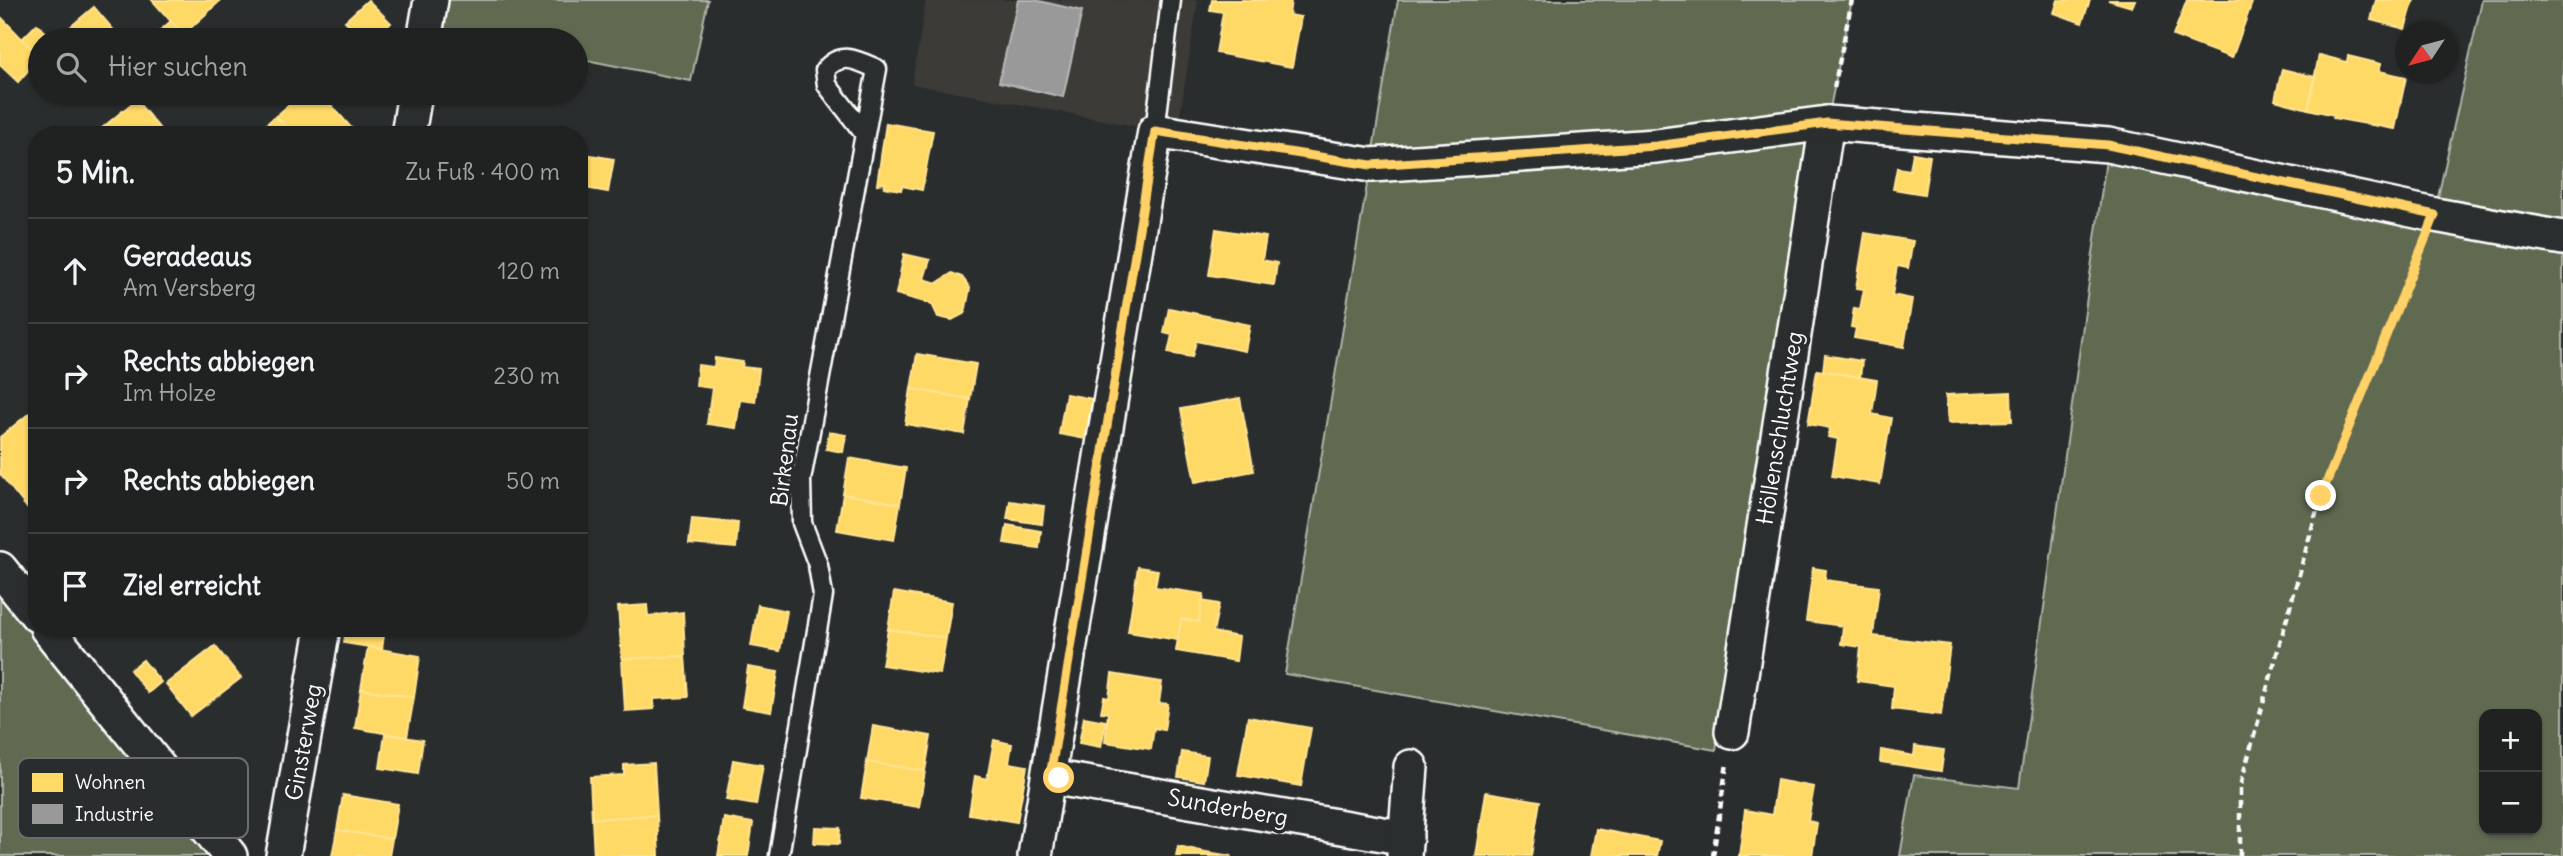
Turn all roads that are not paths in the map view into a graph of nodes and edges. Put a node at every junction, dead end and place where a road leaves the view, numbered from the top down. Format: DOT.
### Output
graph roads {
  1 [pos="431,0"];
  2 [pos="1171,0"];
  3 [pos="426,28"];
  4 [pos="413,105"];
  5 [pos="1827,123"];
  6 [pos="410,126"];
  7 [pos="1155,131"];
  8 [pos="864,133"];
  9 [pos="2563,239"];
  10 [pos="0,569"];
  11 [pos="28,604"];
  12 [pos="54,637"];
  13 [pos="321,637"];
  14 [pos="1732,732"];
  15 [pos="151,758"];
  16 [pos="1411,767"];
  17 [pos="1050,777"];
  18 [pos="216,838"];
  19 [pos="1405,847"];
  20 [pos="230,856"];
  21 [pos="283,856"];
  22 [pos="779,856"];
  23 [pos="1035,856"];
  1 -- 3 [label="street"];
  2 -- 7 [label="lane"];
  4 -- 6 [label="street"];
  5 -- 7 [label="street"];
  5 -- 9 [label="street"];
  5 -- 14 [label="street, Höllenschluchtweg"];
  7 -- 17 [label="street"];
  8 -- 8 [label="lane, Birkenau"];
  8 -- 22 [label="lane, Birkenau"];
  10 -- 11 [label="street"];
  12 -- 15 [label="street"];
  13 -- 21 [label="street, Ginsterweg"];
  16 -- 19 [label="street, Sunderberg"];
  17 -- 19 [label="street, Sunderberg"];
  17 -- 23 [label="street"];
  18 -- 20 [label="street"];
}
